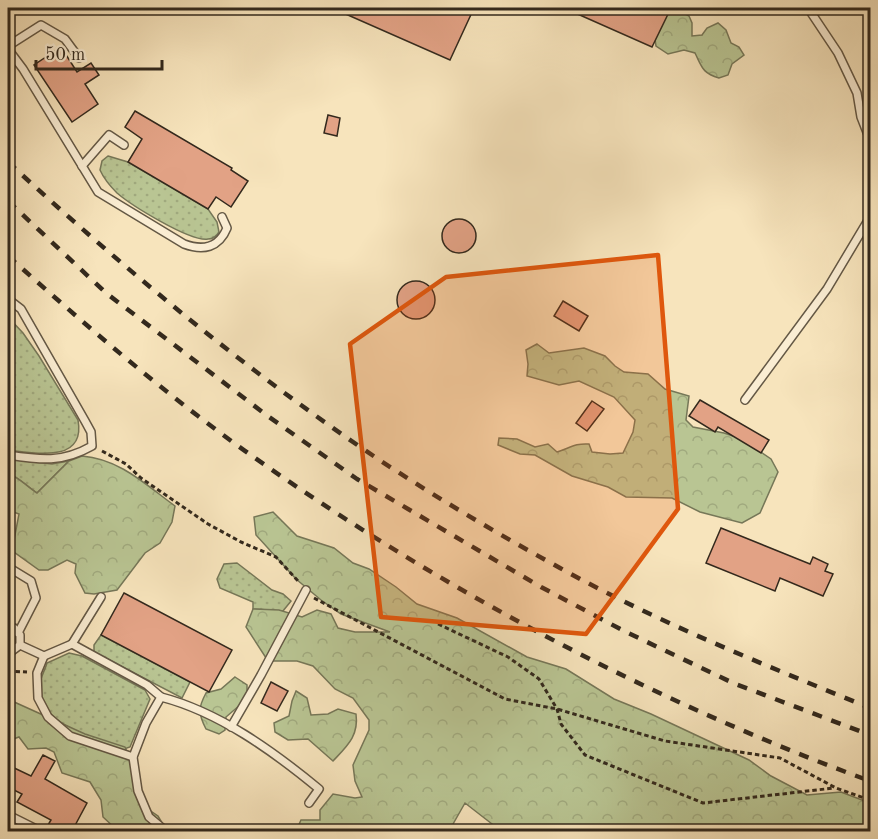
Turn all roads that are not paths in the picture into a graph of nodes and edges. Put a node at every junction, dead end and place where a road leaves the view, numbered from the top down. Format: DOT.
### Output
graph roads {
  1 [pos="808,8"];
  2 [pos="8,48"];
  3 [pos="79,58"];
  4 [pos="870,140"];
  5 [pos="124,145"];
  6 [pos="82,166"];
  7 [pos="222,217"];
  8 [pos="870,217"];
  9 [pos="8,299"];
  10 [pos="745,400"];
  11 [pos="8,455"];
  12 [pos="8,567"];
  13 [pos="306,590"];
  14 [pos="101,597"];
  15 [pos="8,627"];
  16 [pos="18,633"];
  17 [pos="72,644"];
  18 [pos="20,645"];
  19 [pos="8,651"];
  20 [pos="44,656"];
  21 [pos="161,697"];
  22 [pos="231,727"];
  23 [pos="133,757"];
  24 [pos="309,802"];
  25 [pos="8,815"];
  26 [pos="42,831"];
  27 [pos="167,831"];
  1 -- 4 [label="lane"];
  2 -- 3 [label="lane"];
  2 -- 6 [label="lane"];
  5 -- 6 [label="lane"];
  6 -- 7 [label="lane"];
  8 -- 10 [label="lane"];
  9 -- 11 [label="lane"];
  12 -- 16 [label="lane"];
  13 -- 22 [label="lane"];
  14 -- 17 [label="lane"];
  15 -- 16 [label="lane"];
  16 -- 18 [label="lane"];
  17 -- 20 [label="lane"];
  17 -- 21 [label="lane"];
  18 -- 19 [label="lane"];
  18 -- 20 [label="lane"];
  20 -- 23 [label="lane"];
  21 -- 22 [label="lane"];
  21 -- 23 [label="lane"];
  22 -- 24 [label="lane"];
  23 -- 27 [label="lane"];
  25 -- 26 [label="lane"];
}
